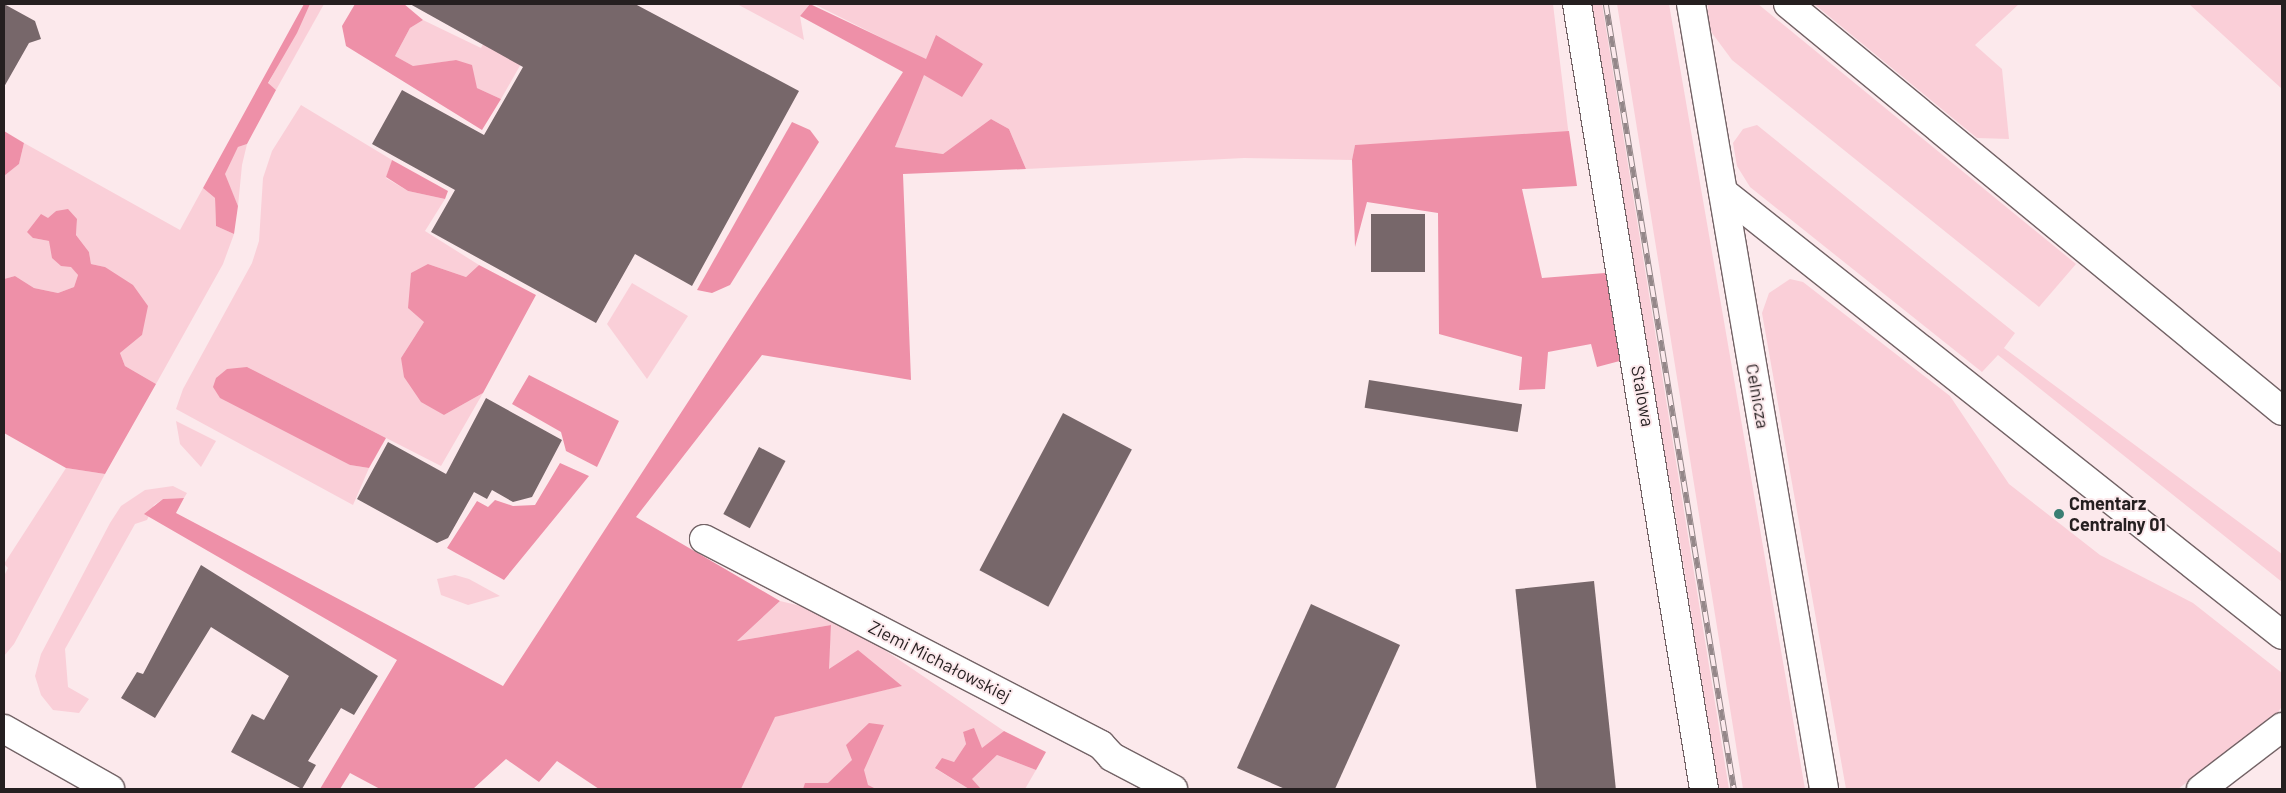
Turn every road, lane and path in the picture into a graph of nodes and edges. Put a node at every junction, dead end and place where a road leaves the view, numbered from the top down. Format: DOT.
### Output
graph roads {
  1 [pos="1577,4"];
  2 [pos="1691,4"];
  3 [pos="1788,4"];
  4 [pos="1723,192"];
  5 [pos="2282,411"];
  6 [pos="704,539"];
  7 [pos="2282,635"];
  8 [pos="2282,728"];
  9 [pos="4,729"];
  10 [pos="110,789"];
  11 [pos="1173,789"];
  12 [pos="1704,789"];
  13 [pos="1824,789"];
  14 [pos="2201,789"];
  1 -- 12 [label="street, Stalowa"];
  2 -- 4 [label="street, Celnicza"];
  3 -- 5 [label="street"];
  4 -- 7 [label="street"];
  4 -- 13 [label="street, Celnicza"];
  6 -- 11 [label="street, Ziemi Michałowskiej"];
  8 -- 14 [label="street"];
  9 -- 10 [label="street"];
}
